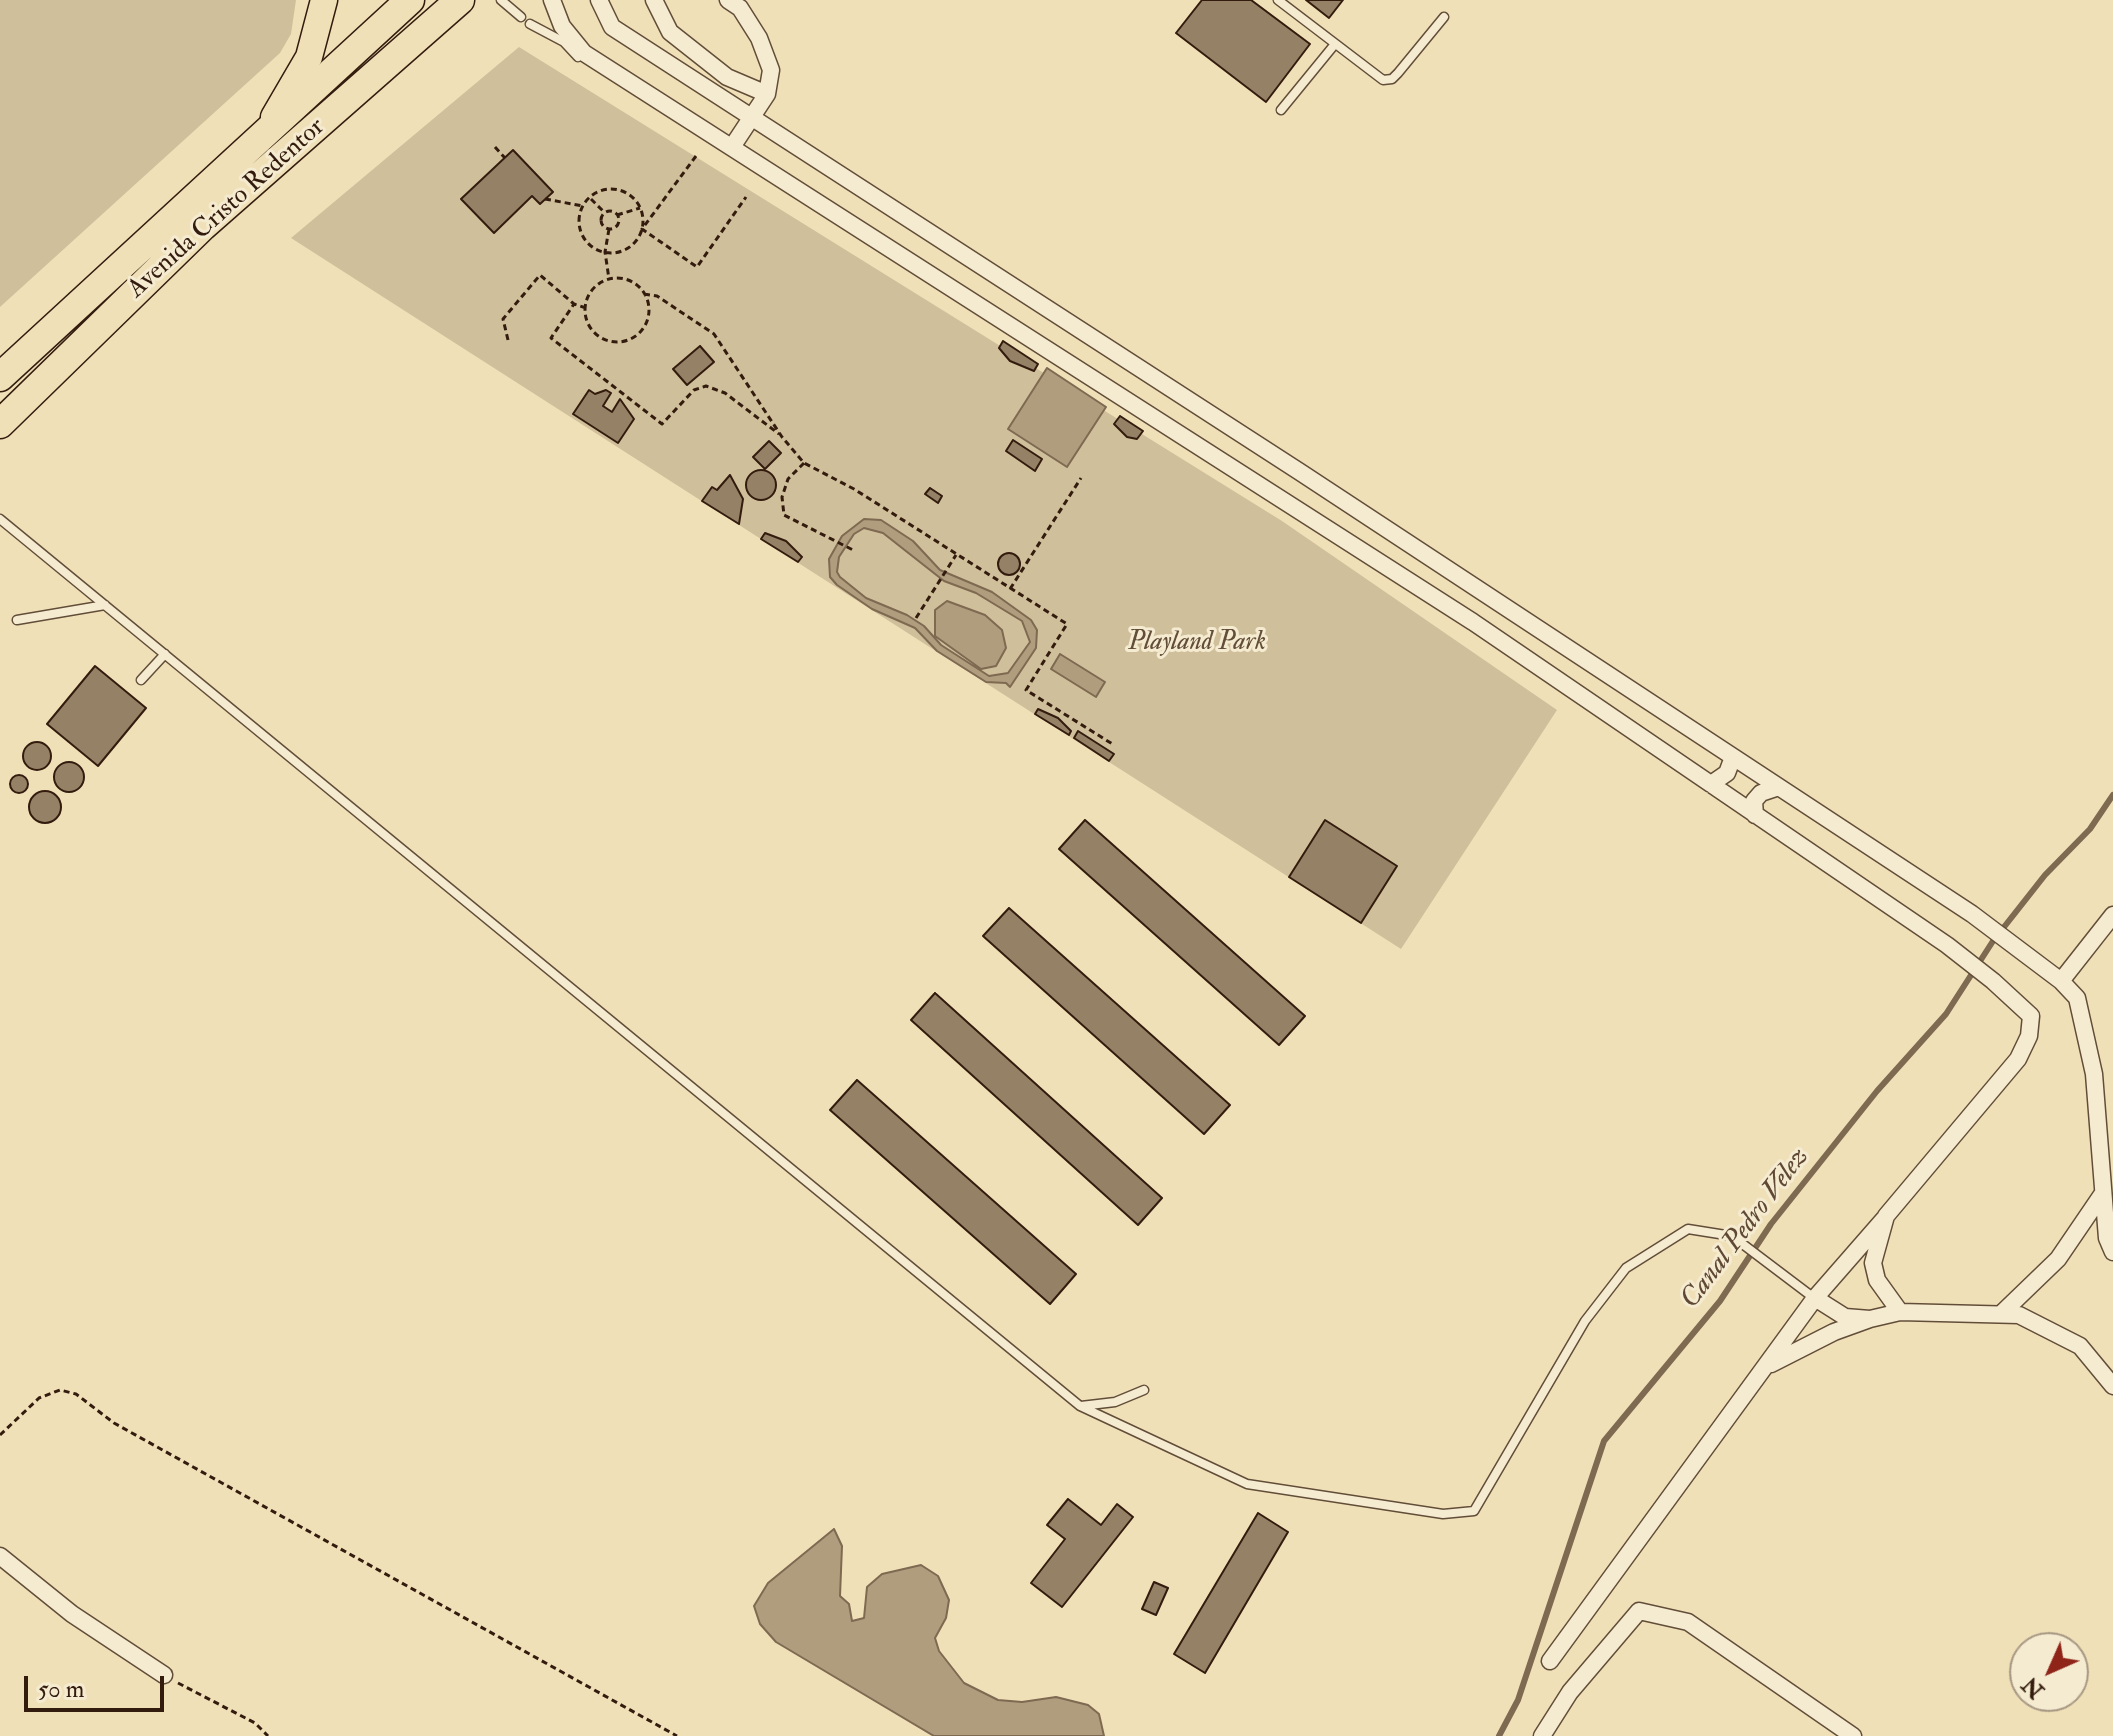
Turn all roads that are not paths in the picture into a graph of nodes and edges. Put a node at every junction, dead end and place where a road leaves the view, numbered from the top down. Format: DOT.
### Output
graph roads {
  1 [pos="324,0"];
  2 [pos="391,0"];
  3 [pos="410,0"];
  4 [pos="440,0"];
  5 [pos="460,0"];
  6 [pos="501,0"];
  7 [pos="552,0"];
  8 [pos="599,0"];
  9 [pos="654,0"];
  10 [pos="728,0"];
  11 [pos="1278,0"];
  12 [pos="521,17"];
  13 [pos="1444,17"];
  14 [pos="530,24"];
  15 [pos="365,41"];
  16 [pos="1335,44"];
  17 [pos="579,58"];
  18 [pos="381,69"];
  19 [pos="767,94"];
  20 [pos="1281,110"];
  21 [pos="753,120"];
  22 [pos="260,138"];
  23 [pos="732,147"];
  24 [pos="0,377"];
  25 [pos="0,424"];
  26 [pos="0,519"];
  27 [pos="105,605"];
  28 [pos="17,620"];
  29 [pos="165,654"];
  30 [pos="141,680"];
  31 [pos="1733,757"];
  32 [pos="1711,784"];
  33 [pos="1779,787"];
  34 [pos="1755,815"];
  35 [pos="2113,915"];
  36 [pos="2061,981"];
  37 [pos="2103,1193"];
  38 [pos="1886,1216"];
  39 [pos="2113,1252"];
  40 [pos="1815,1298"];
  41 [pos="1900,1312"];
  42 [pos="2002,1313"];
  43 [pos="1870,1319"];
  44 [pos="1766,1367"];
  45 [pos="2113,1386"];
  46 [pos="1144,1390"];
  47 [pos="1080,1406"];
  48 [pos="0,1556"];
  49 [pos="1550,1661"];
  50 [pos="164,1675"];
  51 [pos="1542,1736"];
  52 [pos="1853,1736"];
  1 -- 22 [label="main road"];
  2 -- 15 [label="highway"];
  3 -- 15 [label="highway, Avenida Cristo Redentor"];
  4 -- 18 [label="highway"];
  5 -- 18 [label="highway, Avenida Cristo Redentor"];
  6 -- 12 [label="lane"];
  7 -- 23 [label="street"];
  8 -- 21 [label="street"];
  9 -- 19 [label="street"];
  10 -- 19 [label="street"];
  11 -- 16 [label="lane"];
  13 -- 16 [label="lane"];
  14 -- 17 [label="lane"];
  15 -- 22 [label="highway, Avenida Cristo Redentor"];
  16 -- 20 [label="lane"];
  18 -- 25 [label="highway, Avenida Cristo Redentor"];
  19 -- 21 [label="street"];
  21 -- 23 [label="street"];
  21 -- 31 [label="street"];
  22 -- 24 [label="highway, Avenida Cristo Redentor"];
  23 -- 32 [label="street"];
  26 -- 27 [label="lane"];
  27 -- 28 [label="lane"];
  27 -- 29 [label="lane"];
  29 -- 30 [label="lane"];
  29 -- 47 [label="lane"];
  31 -- 32 [label="street"];
  31 -- 33 [label="street"];
  32 -- 34 [label="street"];
  33 -- 34 [label="street"];
  33 -- 36 [label="street"];
  34 -- 38 [label="street"];
  35 -- 36 [label="street"];
  36 -- 37 [label="street"];
  37 -- 39 [label="street"];
  37 -- 42 [label="street"];
  38 -- 40 [label="street"];
  38 -- 41 [label="street"];
  40 -- 43 [label="street"];
  40 -- 44 [label="street"];
  40 -- 47 [label="lane"];
  41 -- 42 [label="street"];
  41 -- 43 [label="street"];
  42 -- 45 [label="street"];
  43 -- 44 [label="street"];
  44 -- 49 [label="street"];
  46 -- 47 [label="lane"];
  48 -- 50 [label="street"];
  51 -- 52 [label="street"];
}
